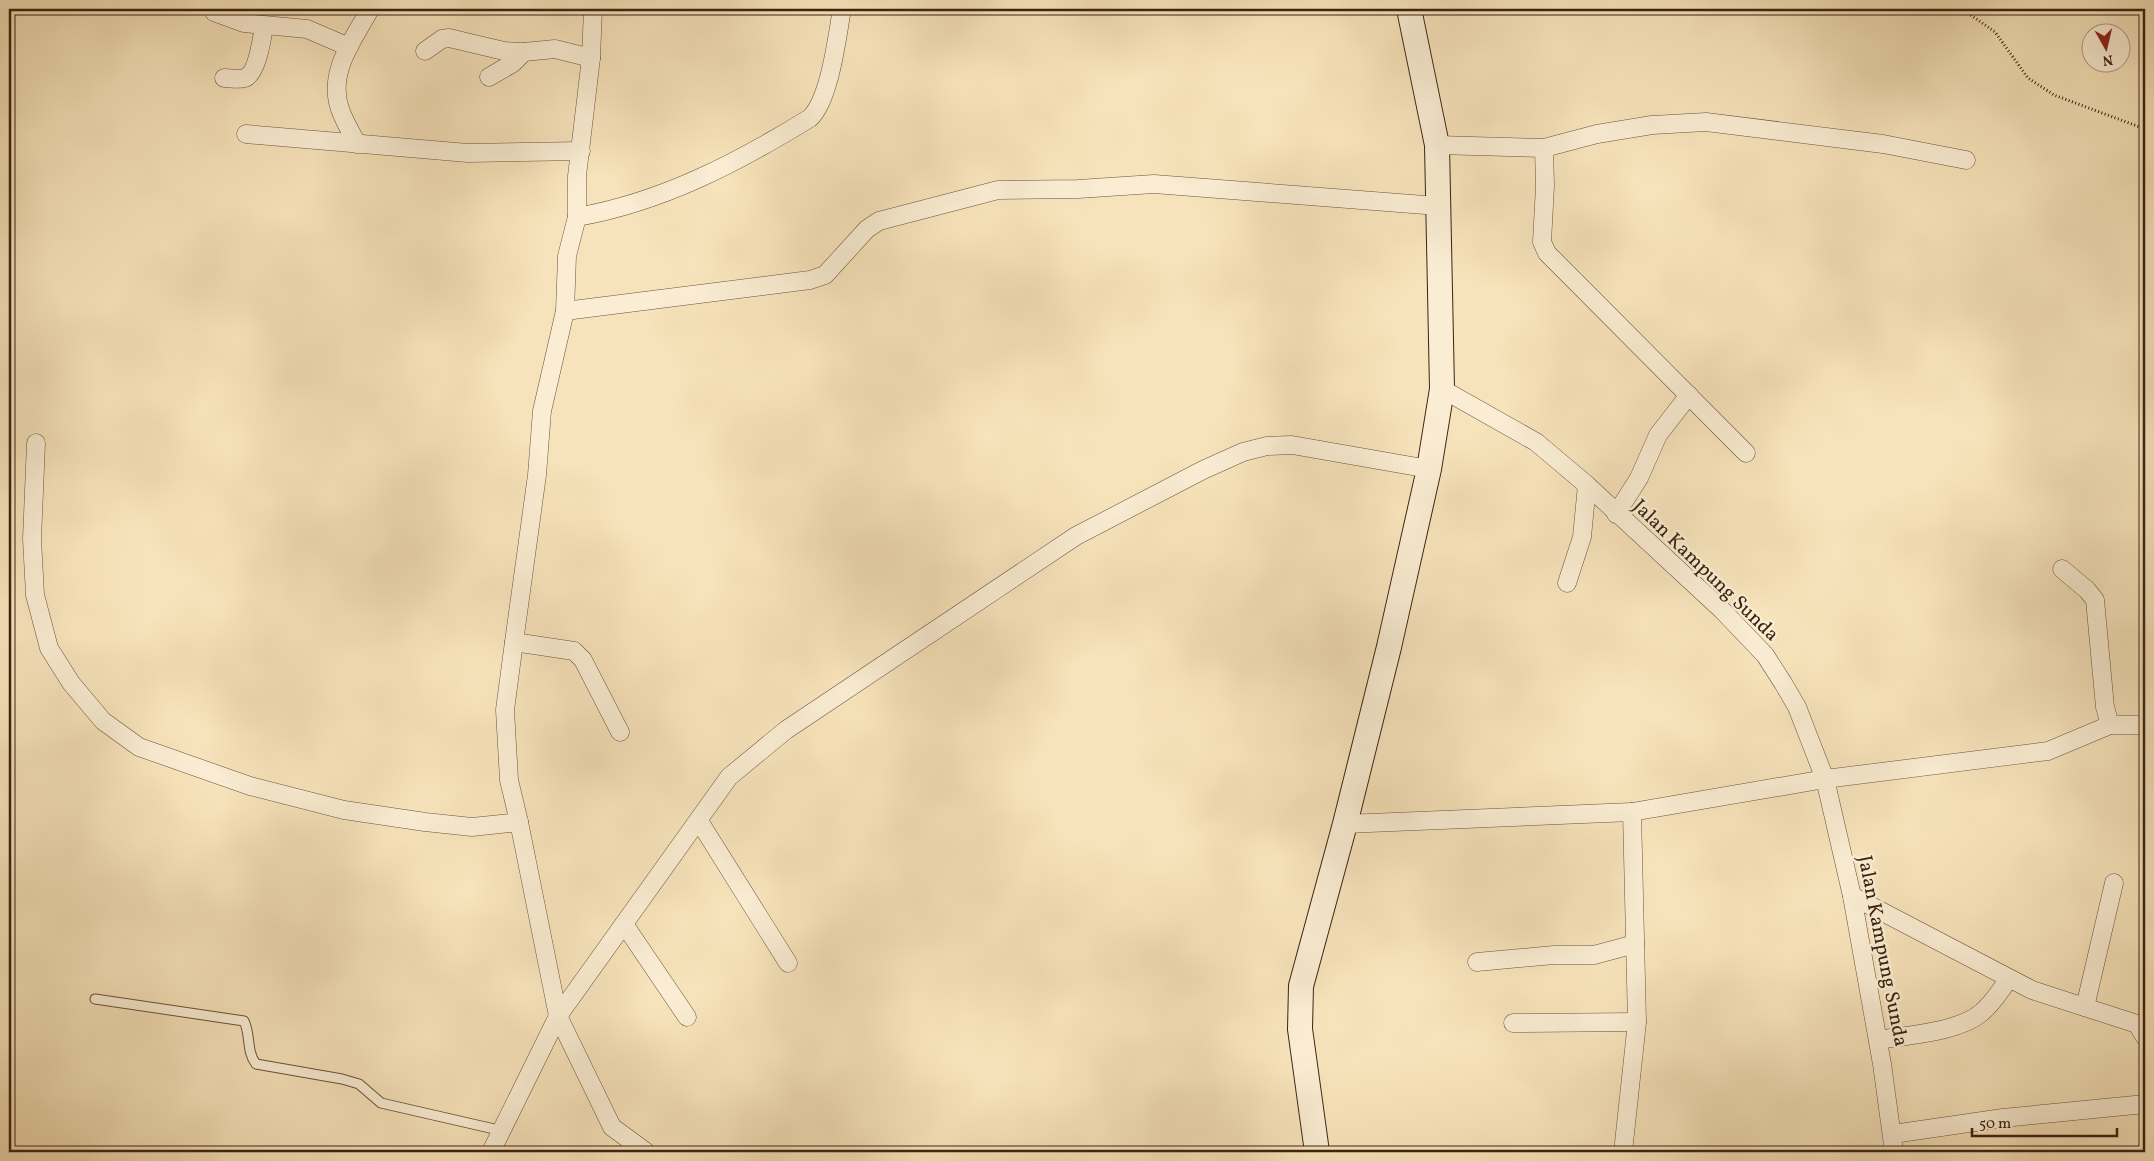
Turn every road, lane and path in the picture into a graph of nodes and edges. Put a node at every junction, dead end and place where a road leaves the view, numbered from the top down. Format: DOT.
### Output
graph roads {
  1 [pos="370,9"];
  2 [pos="593,9"];
  3 [pos="842,9"];
  4 [pos="1409,9"];
  5 [pos="1962,9"];
  6 [pos="214,12"];
  7 [pos="264,26"];
  8 [pos="349,47"];
  9 [pos="425,52"];
  10 [pos="524,52"];
  11 [pos="591,58"];
  12 [pos="489,77"];
  13 [pos="224,78"];
  14 [pos="2145,129"];
  15 [pos="246,134"];
  16 [pos="357,144"];
  17 [pos="1437,145"];
  18 [pos="1544,148"];
  19 [pos="581,150"];
  20 [pos="1966,160"];
  21 [pos="1438,206"];
  22 [pos="577,217"];
  23 [pos="565,311"];
  24 [pos="1442,389"];
  25 [pos="1689,396"];
  26 [pos="36,443"];
  27 [pos="1746,453"];
  28 [pos="1429,469"];
  29 [pos="1587,485"];
  30 [pos="1616,514"];
  31 [pos="2062,569"];
  32 [pos="1567,583"];
  33 [pos="514,642"];
  34 [pos="2145,724"];
  35 [pos="2110,725"];
  36 [pos="620,732"];
  37 [pos="1825,780"];
  38 [pos="1632,812"];
  39 [pos="699,821"];
  40 [pos="519,822"];
  41 [pos="1345,824"];
  42 [pos="2114,882"];
  43 [pos="1852,896"];
  44 [pos="624,924"];
  45 [pos="1635,944"];
  46 [pos="1477,962"];
  47 [pos="788,963"];
  48 [pos="2009,979"];
  49 [pos="95,999"];
  50 [pos="2086,1007"];
  51 [pos="558,1016"];
  52 [pos="687,1017"];
  53 [pos="1637,1022"];
  54 [pos="1513,1023"];
  55 [pos="2145,1036"];
  56 [pos="1878,1040"];
  57 [pos="2145,1104"];
  58 [pos="503,1131"];
  59 [pos="1893,1134"];
  60 [pos="491,1152"];
  61 [pos="646,1152"];
  62 [pos="1316,1152"];
  63 [pos="1622,1152"];
  64 [pos="1894,1152"];
  1 -- 8 [label="street"];
  2 -- 11 [label="street"];
  3 -- 22 [label="street"];
  4 -- 17 [label="street"];
  5 -- 14 [label="path"];
  6 -- 7 [label="street"];
  7 -- 8 [label="street"];
  7 -- 13 [label="street"];
  8 -- 16 [label="street"];
  9 -- 10 [label="street"];
  10 -- 11 [label="street"];
  10 -- 12 [label="street"];
  11 -- 19 [label="street"];
  15 -- 16 [label="street"];
  16 -- 19 [label="street"];
  17 -- 18 [label="street"];
  17 -- 21 [label="street"];
  18 -- 20 [label="street"];
  18 -- 25 [label="street"];
  19 -- 22 [label="street"];
  21 -- 23 [label="street"];
  21 -- 24 [label="street"];
  22 -- 23 [label="street"];
  23 -- 33 [label="street"];
  24 -- 28 [label="street"];
  24 -- 29 [label="street, Jalan Kampung Sunda"];
  25 -- 27 [label="street"];
  25 -- 30 [label="street"];
  26 -- 40 [label="street"];
  28 -- 39 [label="street"];
  28 -- 41 [label="street"];
  29 -- 30 [label="street, Jalan Kampung Sunda"];
  29 -- 32 [label="street"];
  30 -- 37 [label="street, Jalan Kampung Sunda"];
  31 -- 35 [label="street"];
  33 -- 36 [label="street"];
  33 -- 40 [label="street"];
  34 -- 35 [label="street"];
  35 -- 37 [label="street"];
  37 -- 38 [label="street"];
  37 -- 43 [label="street, Jalan Kampung Sunda"];
  38 -- 41 [label="street"];
  38 -- 45 [label="street"];
  39 -- 44 [label="street"];
  39 -- 47 [label="street"];
  40 -- 51 [label="street"];
  41 -- 62 [label="street"];
  42 -- 50 [label="street"];
  43 -- 48 [label="street"];
  43 -- 56 [label="street, Jalan Kampung Sunda"];
  44 -- 51 [label="street"];
  44 -- 52 [label="street"];
  45 -- 46 [label="street"];
  45 -- 53 [label="street"];
  48 -- 50 [label="street"];
  48 -- 56 [label="street"];
  49 -- 58 [label="lane"];
  50 -- 55 [label="street"];
  51 -- 58 [label="street"];
  51 -- 61 [label="street"];
  53 -- 54 [label="street"];
  53 -- 63 [label="street"];
  56 -- 59 [label="street, Jalan Kampung Sunda"];
  57 -- 59 [label="street"];
  58 -- 60 [label="street"];
  59 -- 64 [label="street, Jalan Kampung Sunda"];
}
